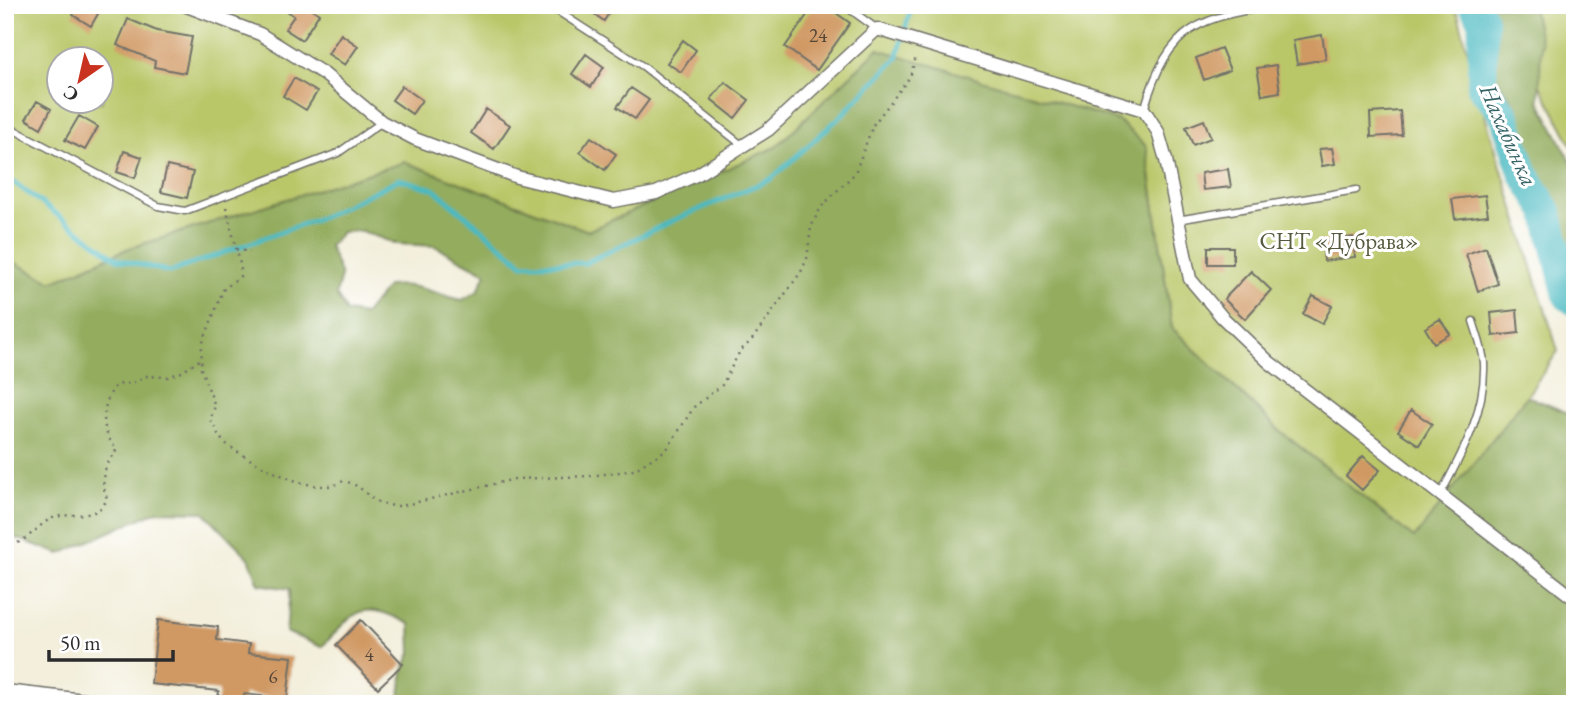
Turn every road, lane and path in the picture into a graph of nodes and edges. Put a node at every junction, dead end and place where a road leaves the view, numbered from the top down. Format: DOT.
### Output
graph roads {
  1 [pos="184,5"];
  2 [pos="548,5"];
  3 [pos="844,5"];
  4 [pos="1282,5"];
  5 [pos="877,29"];
  6 [pos="920,44"];
  7 [pos="1144,110"];
  8 [pos="382,122"];
  9 [pos="5,125"];
  10 [pos="743,146"];
  11 [pos="1356,190"];
  12 [pos="231,220"];
  13 [pos="1176,221"];
  14 [pos="236,249"];
  15 [pos="250,252"];
  16 [pos="1474,321"];
  17 [pos="201,359"];
  18 [pos="1440,495"];
  19 [pos="5,538"];
  20 [pos="1575,599"];
  21 [pos="5,691"];
  22 [pos="118,704"];
  1 -- 8 [label="street"];
  2 -- 10 [label="lane"];
  3 -- 5 [label="lane"];
  4 -- 7 [label="lane"];
  5 -- 6 [label="street"];
  5 -- 10 [label="street"];
  6 -- 7 [label="street"];
  6 -- 17 [label="path"];
  7 -- 13 [label="street"];
  8 -- 9 [label="lane"];
  8 -- 10 [label="street"];
  11 -- 13 [label="lane"];
  12 -- 14 [label="path"];
  13 -- 18 [label="street"];
  14 -- 15 [label="path"];
  14 -- 17 [label="path"];
  16 -- 18 [label="lane"];
  17 -- 19 [label="path"];
  18 -- 20 [label="street"];
  21 -- 22 [label="street"];
}
